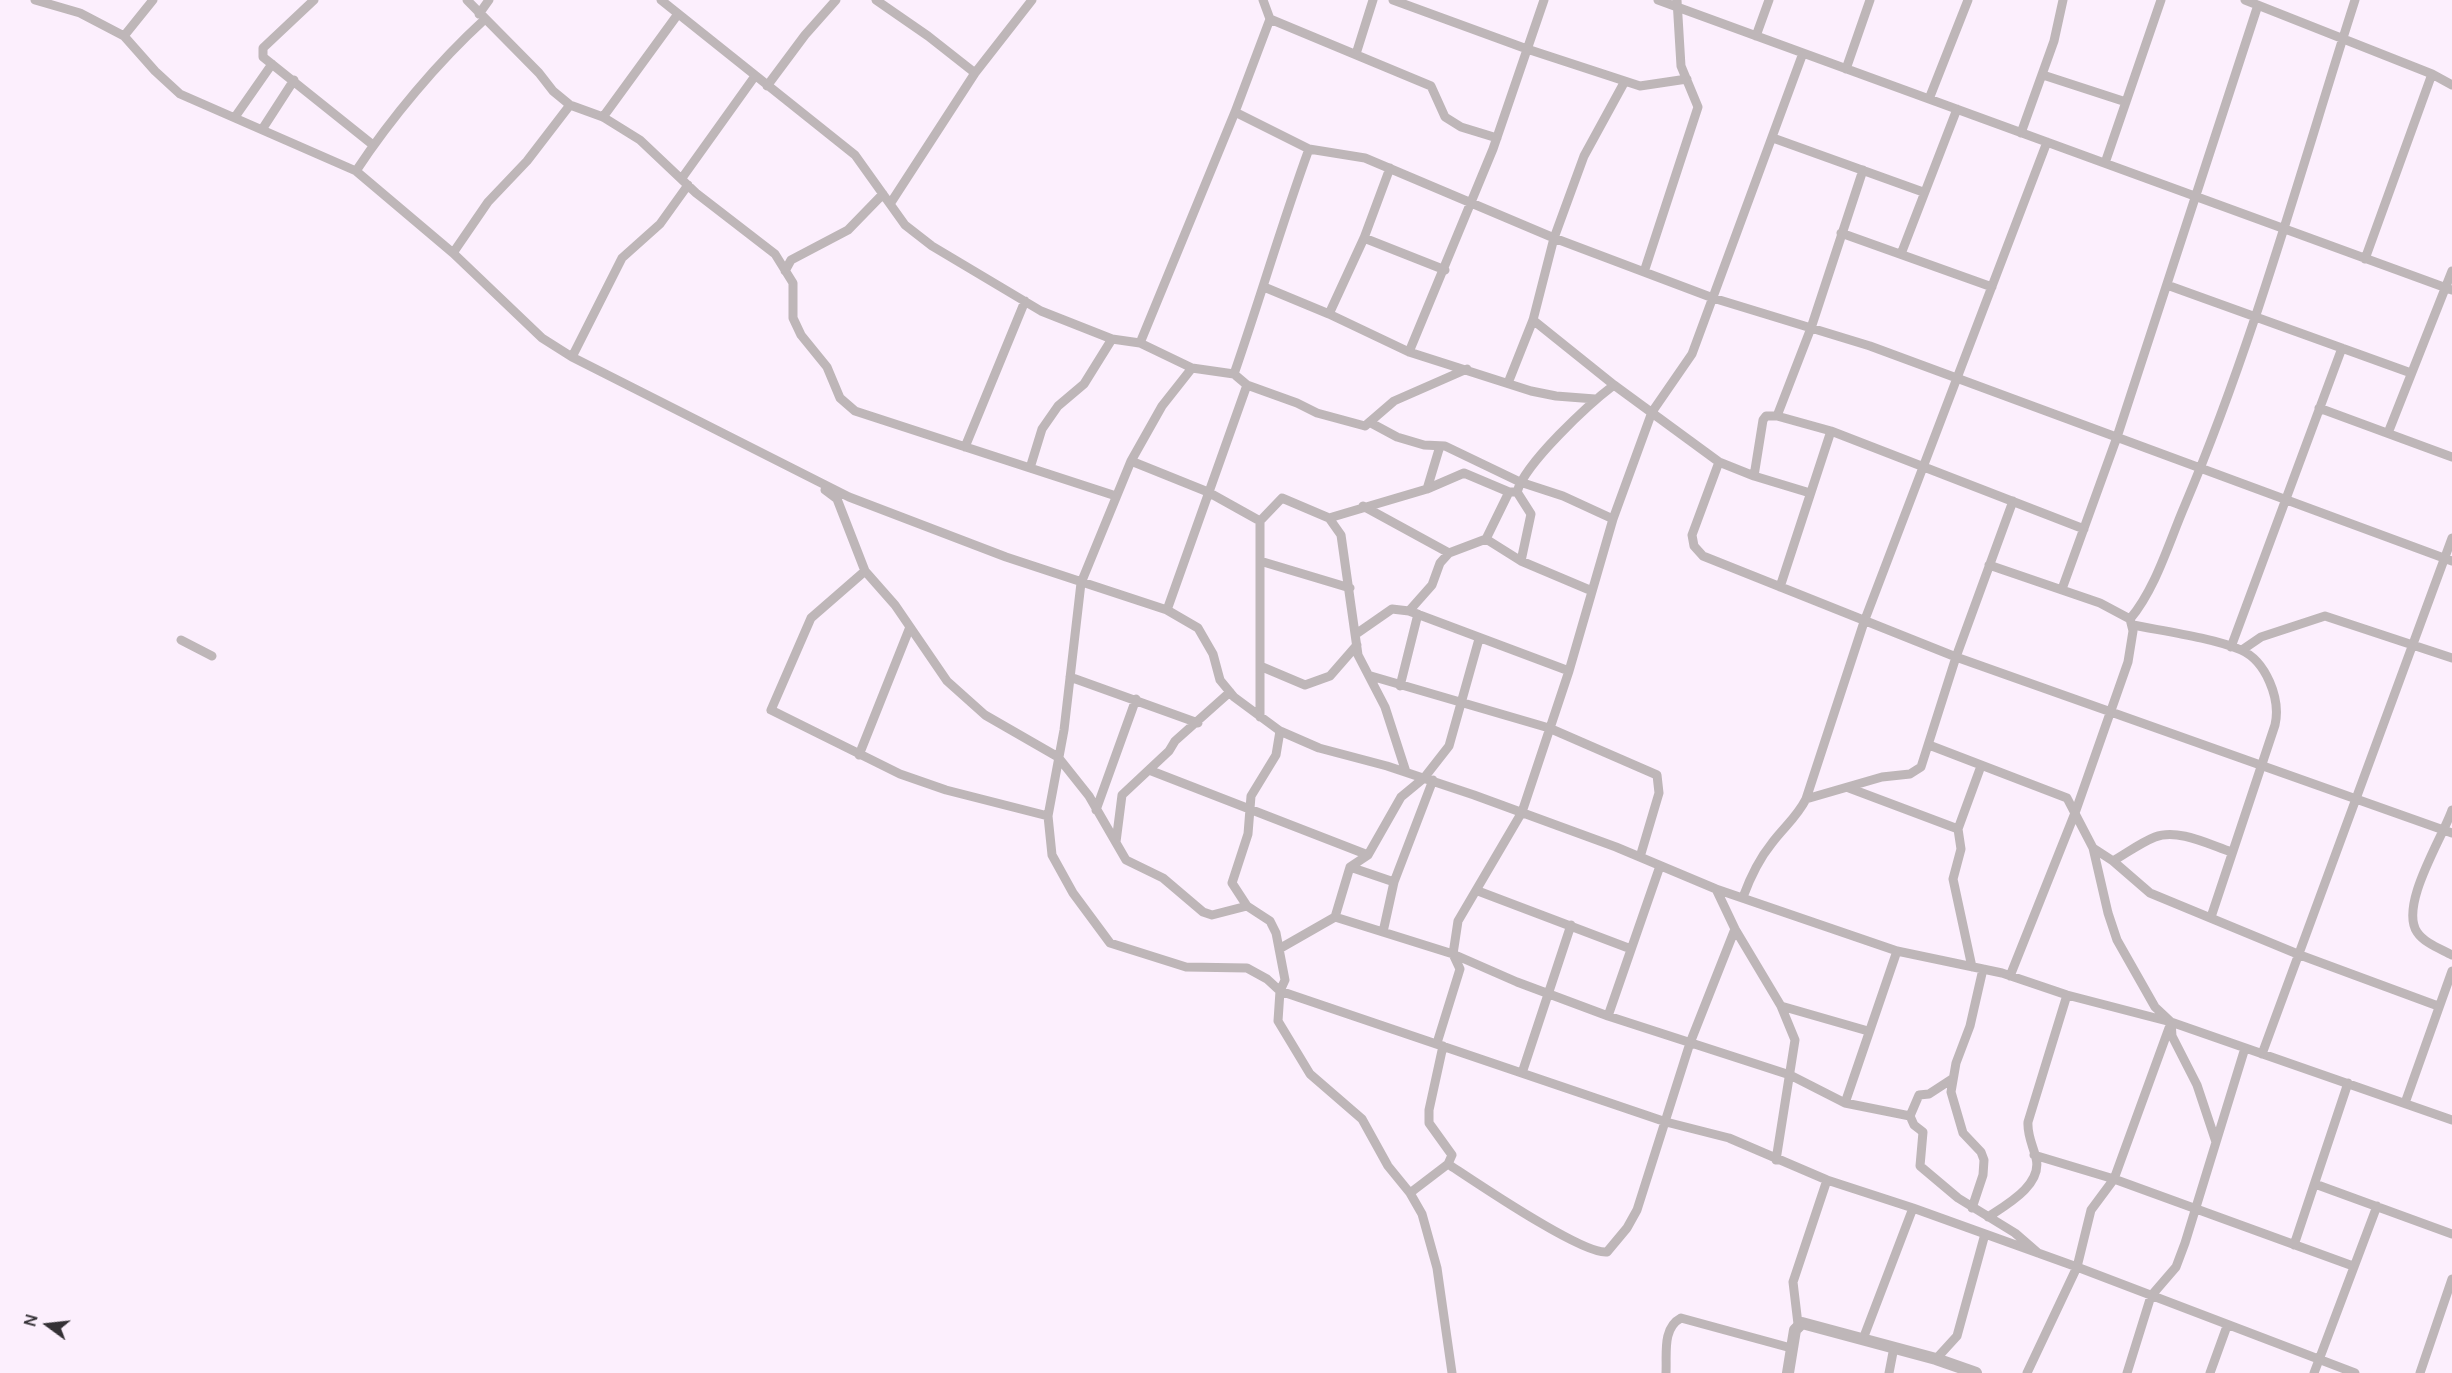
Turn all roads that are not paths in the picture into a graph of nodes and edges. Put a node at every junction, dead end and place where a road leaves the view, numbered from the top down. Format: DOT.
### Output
graph roads {
  1 [pos="35,0"];
  2 [pos="153,0"];
  3 [pos="314,0"];
  4 [pos="467,0"];
  5 [pos="489,0"];
  6 [pos="661,0"];
  7 [pos="679,0"];
  8 [pos="836,0"];
  9 [pos="876,0"];
  10 [pos="1032,0"];
  11 [pos="1263,0"];
  12 [pos="1373,0"];
  13 [pos="1393,0"];
  14 [pos="1544,0"];
  15 [pos="1658,0"];
  16 [pos="1769,0"];
  17 [pos="1870,0"];
  18 [pos="1968,0"];
  19 [pos="2063,0"];
  20 [pos="2161,0"];
  21 [pos="2245,0"];
  22 [pos="2355,0"];
  23 [pos="1676,3"];
  24 [pos="2258,5"];
  25 [pos="675,12"];
  26 [pos="482,17"];
  27 [pos="1270,19"];
  28 [pos="124,36"];
  29 [pos="1756,36"];
  30 [pos="2343,37"];
  31 [pos="1527,49"];
  32 [pos="1803,53"];
  33 [pos="1356,54"];
  34 [pos="272,64"];
  35 [pos="1846,69"];
  36 [pos="975,73"];
  37 [pos="2432,74"];
  38 [pos="2043,75"];
  39 [pos="755,76"];
  40 [pos="1687,79"];
  41 [pos="294,80"];
  42 [pos="1625,81"];
  43 [pos="2452,85"];
  44 [pos="767,86"];
  45 [pos="1929,99"];
  46 [pos="2127,102"];
  47 [pos="570,105"];
  48 [pos="1957,109"];
  49 [pos="1235,112"];
  50 [pos="235,117"];
  51 [pos="603,117"];
  52 [pos="263,128"];
  53 [pos="2021,133"];
  54 [pos="1497,138"];
  55 [pos="1773,138"];
  56 [pos="2047,142"];
  57 [pos="373,145"];
  58 [pos="1309,149"];
  59 [pos="2105,163"];
  60 [pos="1390,168"];
  61 [pos="1863,170"];
  62 [pos="356,171"];
  63 [pos="685,181"];
  64 [pos="1923,192"];
  65 [pos="883,194"];
  66 [pos="2196,197"];
  67 [pos="1472,203"];
  68 [pos="890,204"];
  69 [pos="2282,228"];
  70 [pos="1841,233"];
  71 [pos="1364,238"];
  72 [pos="1554,238"];
  73 [pos="453,253"];
  74 [pos="1900,254"];
  75 [pos="2365,259"];
  76 [pos="1445,270"];
  77 [pos="785,271"];
  78 [pos="2452,271"];
  79 [pos="1644,272"];
  80 [pos="2167,285"];
  81 [pos="1264,287"];
  82 [pos="1992,287"];
  83 [pos="2449,289"];
  84 [pos="1713,298"];
  85 [pos="1025,301"];
  86 [pos="1329,314"];
  87 [pos="2254,316"];
  88 [pos="1533,320"];
  89 [pos="1811,328"];
  90 [pos="1112,339"];
  91 [pos="1140,343"];
  92 [pos="2342,348"];
  93 [pos="1409,352"];
  94 [pos="572,357"];
  95 [pos="1192,368"];
  96 [pos="1467,369"];
  97 [pos="2411,373"];
  98 [pos="1234,374"];
  99 [pos="1957,378"];
  100 [pos="1508,383"];
  101 [pos="1246,385"];
  102 [pos="1614,385"];
  103 [pos="1595,399"];
  104 [pos="2319,408"];
  105 [pos="1652,412"];
  106 [pos="1777,416"];
  107 [pos="1371,423"];
  108 [pos="1831,431"];
  109 [pos="2388,433"];
  110 [pos="2117,437"];
  111 [pos="1440,446"];
  112 [pos="965,447"];
  113 [pos="2452,457"];
  114 [pos="1472,458"];
  115 [pos="1131,461"];
  116 [pos="1719,462"];
  117 [pos="1923,467"];
  118 [pos="1030,468"];
  119 [pos="2200,468"];
  120 [pos="1464,473"];
  121 [pos="1754,476"];
  122 [pos="808,478"];
  123 [pos="1520,482"];
  124 [pos="1427,489"];
  125 [pos="1208,492"];
  126 [pos="1513,492"];
  127 [pos="1810,493"];
  128 [pos="1116,496"];
  129 [pos="2286,499"];
  130 [pos="2013,501"];
  131 [pos="1363,506"];
  132 [pos="1329,518"];
  133 [pos="1613,519"];
  134 [pos="1260,522"];
  135 [pos="2084,529"];
  136 [pos="2452,538"];
  137 [pos="1486,540"];
  138 [pos="1449,553"];
  139 [pos="2448,559"];
  140 [pos="1260,561"];
  141 [pos="1521,561"];
  142 [pos="1989,565"];
  143 [pos="865,572"];
  144 [pos="1081,583"];
  145 [pos="1780,587"];
  146 [pos="1350,588"];
  147 [pos="2062,589"];
  148 [pos="1593,591"];
  149 [pos="1167,610"];
  150 [pos="1414,612"];
  151 [pos="1864,622"];
  152 [pos="2131,622"];
  153 [pos="910,627"];
  154 [pos="1356,634"];
  155 [pos="1479,639"];
  156 [pos="181,640"];
  157 [pos="1357,645"];
  158 [pos="2412,646"];
  159 [pos="2231,647"];
  160 [pos="2242,650"];
  161 [pos="212,656"];
  162 [pos="1956,657"];
  163 [pos="2452,658"];
  164 [pos="1260,666"];
  165 [pos="1569,671"];
  166 [pos="1371,676"];
  167 [pos="1070,677"];
  168 [pos="1400,687"];
  169 [pos="1230,692"];
  170 [pos="1137,699"];
  171 [pos="1463,703"];
  172 [pos="2109,710"];
  173 [pos="1260,717"];
  174 [pos="1198,723"];
  175 [pos="1549,728"];
  176 [pos="1280,731"];
  177 [pos="1929,744"];
  178 [pos="859,755"];
  179 [pos="1058,757"];
  180 [pos="2261,764"];
  181 [pos="1982,766"];
  182 [pos="1149,770"];
  183 [pos="1406,772"];
  184 [pos="1428,779"];
  185 [pos="1849,788"];
  186 [pos="1806,799"];
  187 [pos="2358,799"];
  188 [pos="1249,808"];
  189 [pos="1096,810"];
  190 [pos="2452,810"];
  191 [pos="1522,812"];
  192 [pos="2075,813"];
  193 [pos="1048,816"];
  194 [pos="1958,829"];
  195 [pos="2448,833"];
  196 [pos="1116,842"];
  197 [pos="2093,848"];
  198 [pos="2232,852"];
  199 [pos="1368,855"];
  200 [pos="1640,857"];
  201 [pos="2114,861"];
  202 [pos="1660,866"];
  203 [pos="1350,867"];
  204 [pos="1394,882"];
  205 [pos="1716,889"];
  206 [pos="1478,891"];
  207 [pos="1743,897"];
  208 [pos="1246,906"];
  209 [pos="1335,917"];
  210 [pos="2211,917"];
  211 [pos="1571,925"];
  212 [pos="1735,929"];
  213 [pos="1383,932"];
  214 [pos="1279,949"];
  215 [pos="1631,949"];
  216 [pos="1897,951"];
  217 [pos="1453,954"];
  218 [pos="2300,955"];
  219 [pos="2452,955"];
  220 [pos="1972,968"];
  221 [pos="1983,969"];
  222 [pos="2452,971"];
  223 [pos="2010,976"];
  224 [pos="1280,990"];
  225 [pos="1548,994"];
  226 [pos="2067,995"];
  227 [pos="1781,1006"];
  228 [pos="2438,1006"];
  229 [pos="1608,1016"];
  230 [pos="2171,1022"];
  231 [pos="1868,1031"];
  232 [pos="1690,1043"];
  233 [pos="1440,1045"];
  234 [pos="2245,1048"];
  235 [pos="2262,1054"];
  236 [pos="1522,1073"];
  237 [pos="1790,1075"];
  238 [pos="1952,1079"];
  239 [pos="2348,1083"];
  240 [pos="1845,1103"];
  241 [pos="2405,1103"];
  242 [pos="1910,1116"];
  243 [pos="2452,1120"];
  244 [pos="1666,1122"];
  245 [pos="2216,1142"];
  246 [pos="2034,1155"];
  247 [pos="1776,1160"];
  248 [pos="1448,1164"];
  249 [pos="2114,1179"];
  250 [pos="1827,1180"];
  251 [pos="2314,1184"];
  252 [pos="1410,1193"];
  253 [pos="2377,1206"];
  254 [pos="1913,1208"];
  255 [pos="1972,1208"];
  256 [pos="2195,1209"];
  257 [pos="1989,1217"];
  258 [pos="1985,1234"];
  259 [pos="2452,1234"];
  260 [pos="2294,1245"];
  261 [pos="2042,1256"];
  262 [pos="2354,1266"];
  263 [pos="2077,1267"];
  264 [pos="2452,1279"];
  265 [pos="2151,1296"];
  266 [pos="1798,1324"];
  267 [pos="2227,1326"];
  268 [pos="1863,1339"];
  269 [pos="1894,1347"];
  270 [pos="1791,1348"];
  271 [pos="1936,1359"];
  272 [pos="2319,1360"];
  273 [pos="1452,1373"];
  274 [pos="1666,1373"];
  275 [pos="1788,1373"];
  276 [pos="1889,1373"];
  277 [pos="1977,1373"];
  278 [pos="2027,1373"];
  279 [pos="2127,1373"];
  280 [pos="2210,1373"];
  281 [pos="2314,1373"];
  282 [pos="2355,1373"];
  283 [pos="2420,1373"];
  1 -- 28 [label="street"];
  2 -- 28 [label="street"];
  3 -- 34 [label="street"];
  4 -- 26 [label="street"];
  5 -- 26 [label="street"];
  6 -- 25 [label="street"];
  7 -- 25 [label="street"];
  8 -- 44 [label="street"];
  9 -- 36 [label="street"];
  10 -- 36 [label="street"];
  11 -- 27 [label="street"];
  12 -- 33 [label="street"];
  13 -- 31 [label="street"];
  14 -- 31 [label="street"];
  15 -- 23 [label="street"];
  16 -- 29 [label="street"];
  17 -- 35 [label="street"];
  18 -- 45 [label="street"];
  19 -- 38 [label="street"];
  20 -- 46 [label="street"];
  21 -- 24 [label="street"];
  22 -- 30 [label="street"];
  23 -- 29 [label="street"];
  23 -- 40 [label="street"];
  24 -- 30 [label="street"];
  24 -- 66 [label="street"];
  25 -- 39 [label="street"];
  25 -- 51 [label="street"];
  26 -- 47 [label="street"];
  26 -- 57 [label="street"];
  27 -- 33 [label="street"];
  27 -- 49 [label="street"];
  28 -- 50 [label="street"];
  29 -- 32 [label="street"];
  30 -- 37 [label="street"];
  30 -- 69 [label="street"];
  31 -- 42 [label="street"];
  31 -- 54 [label="street"];
  32 -- 35 [label="street"];
  32 -- 55 [label="street"];
  33 -- 54 [label="street"];
  34 -- 41 [label="street"];
  34 -- 50 [label="street"];
  35 -- 45 [label="street"];
  36 -- 68 [label="street"];
  37 -- 43 [label="street"];
  37 -- 75 [label="street"];
  38 -- 46 [label="street"];
  38 -- 53 [label="street"];
  39 -- 44 [label="street"];
  39 -- 63 [label="street"];
  40 -- 42 [label="street"];
  40 -- 79 [label="street"];
  41 -- 52 [label="street"];
  41 -- 57 [label="street"];
  42 -- 72 [label="street"];
  44 -- 65 [label="street"];
  45 -- 48 [label="street"];
  46 -- 59 [label="street"];
  47 -- 51 [label="street"];
  47 -- 73 [label="street"];
  48 -- 53 [label="street"];
  48 -- 64 [label="street"];
  49 -- 58 [label="street"];
  49 -- 91 [label="street"];
  50 -- 52 [label="street"];
  51 -- 63 [label="street"];
  52 -- 62 [label="street"];
  53 -- 56 [label="street"];
  54 -- 67 [label="street"];
  55 -- 61 [label="street"];
  55 -- 84 [label="street"];
  56 -- 59 [label="street"];
  56 -- 82 [label="street"];
  57 -- 62 [label="street"];
  58 -- 60 [label="street"];
  58 -- 81 [label="street"];
  59 -- 66 [label="street"];
  60 -- 67 [label="street"];
  60 -- 71 [label="street"];
  61 -- 64 [label="street"];
  61 -- 70 [label="street"];
  62 -- 73 [label="street"];
  63 -- 77 [label="street"];
  63 -- 94 [label="street"];
  64 -- 74 [label="street"];
  65 -- 68 [label="street"];
  65 -- 77 [label="street"];
  66 -- 69 [label="street"];
  66 -- 80 [label="street"];
  67 -- 72 [label="street"];
  67 -- 76 [label="street"];
  68 -- 85 [label="street"];
  69 -- 75 [label="street"];
  69 -- 87 [label="street"];
  70 -- 74 [label="street"];
  70 -- 89 [label="street"];
  71 -- 76 [label="street"];
  71 -- 86 [label="street"];
  72 -- 79 [label="street"];
  72 -- 88 [label="street"];
  73 -- 94 [label="street"];
  74 -- 82 [label="street"];
  75 -- 83 [label="street"];
  76 -- 93 [label="street"];
  77 -- 112 [label="street"];
  78 -- 83 [label="street"];
  79 -- 84 [label="street"];
  80 -- 87 [label="street"];
  80 -- 110 [label="street"];
  81 -- 86 [label="street"];
  81 -- 98 [label="street"];
  82 -- 99 [label="street"];
  83 -- 97 [label="street"];
  84 -- 89 [label="street"];
  84 -- 105 [label="street"];
  85 -- 90 [label="street"];
  85 -- 112 [label="street"];
  86 -- 93 [label="street"];
  87 -- 92 [label="street"];
  87 -- 119 [label="street"];
  88 -- 100 [label="street"];
  88 -- 102 [label="street"];
  89 -- 99 [label="street"];
  89 -- 106 [label="street"];
  90 -- 91 [label="street"];
  90 -- 118 [label="street"];
  91 -- 95 [label="street"];
  92 -- 97 [label="street"];
  92 -- 104 [label="street"];
  93 -- 96 [label="street"];
  94 -- 122 [label="street"];
  95 -- 98 [label="street"];
  95 -- 115 [label="street"];
  96 -- 100 [label="street"];
  96 -- 107 [label="street"];
  97 -- 109 [label="street"];
  98 -- 101 [label="street"];
  99 -- 110 [label="street"];
  99 -- 117 [label="street"];
  100 -- 103 [label="street"];
  101 -- 107 [label="street"];
  101 -- 125 [label="street"];
  102 -- 103 [label="street"];
  102 -- 105 [label="street"];
  103 -- 123 [label="street"];
  104 -- 109 [label="street"];
  104 -- 129 [label="street"];
  105 -- 116 [label="street"];
  105 -- 133 [label="street"];
  106 -- 108 [label="street"];
  106 -- 121 [label="street"];
  107 -- 111 [label="street"];
  108 -- 117 [label="street"];
  108 -- 127 [label="street"];
  109 -- 113 [label="street"];
  110 -- 119 [label="street"];
  110 -- 135 [label="street"];
  111 -- 114 [label="street"];
  111 -- 124 [label="street"];
  112 -- 118 [label="street"];
  114 -- 120 [label="street"];
  114 -- 123 [label="street"];
  115 -- 125 [label="street"];
  115 -- 128 [label="street"];
  116 -- 121 [label="street"];
  116 -- 145 [label="street"];
  117 -- 130 [label="street"];
  117 -- 151 [label="street"];
  118 -- 128 [label="street"];
  119 -- 129 [label="street"];
  119 -- 152 [label="street"];
  120 -- 124 [label="street"];
  120 -- 126 [label="street"];
  121 -- 127 [label="street"];
  122 -- 143 [label="street"];
  122 -- 144 [label="street"];
  123 -- 126 [label="street"];
  123 -- 133 [label="street"];
  124 -- 131 [label="street"];
  125 -- 134 [label="street"];
  125 -- 149 [label="street"];
  126 -- 137 [label="street"];
  126 -- 141 [label="street"];
  127 -- 145 [label="street"];
  128 -- 144 [label="street"];
  129 -- 139 [label="street"];
  129 -- 159 [label="street"];
  130 -- 135 [label="street"];
  130 -- 142 [label="street"];
  131 -- 132 [label="street"];
  131 -- 138 [label="street"];
  132 -- 134 [label="street"];
  132 -- 146 [label="street"];
  133 -- 148 [label="street"];
  134 -- 140 [label="street"];
  135 -- 147 [label="street"];
  136 -- 139 [label="street"];
  137 -- 138 [label="street"];
  137 -- 141 [label="street"];
  138 -- 150 [label="street"];
  139 -- 158 [label="street"];
  140 -- 146 [label="street"];
  140 -- 164 [label="street"];
  141 -- 148 [label="street"];
  142 -- 147 [label="street"];
  142 -- 162 [label="street"];
  143 -- 153 [label="street"];
  143 -- 178 [label="street"];
  144 -- 149 [label="street"];
  144 -- 167 [label="street"];
  145 -- 151 [label="street"];
  146 -- 154 [label="street"];
  147 -- 152 [label="street"];
  148 -- 165 [label="street"];
  149 -- 169 [label="street"];
  150 -- 154 [label="street"];
  150 -- 155 [label="street"];
  150 -- 168 [label="street"];
  151 -- 162 [label="street"];
  151 -- 186 [label="street"];
  152 -- 159 [label="street"];
  152 -- 172 [label="street"];
  153 -- 178 [label="street"];
  153 -- 179 [label="street"];
  154 -- 157 [label="street"];
  155 -- 165 [label="street"];
  155 -- 171 [label="street"];
  156 -- 161 [label="street"];
  157 -- 164 [label="street"];
  157 -- 166 [label="street"];
  158 -- 160 [label="street"];
  158 -- 163 [label="street"];
  158 -- 187 [label="street"];
  159 -- 160 [label="street"];
  160 -- 180 [label="street"];
  162 -- 172 [label="street"];
  162 -- 177 [label="street"];
  164 -- 173 [label="street"];
  165 -- 175 [label="street"];
  166 -- 168 [label="street"];
  166 -- 183 [label="street"];
  167 -- 170 [label="street"];
  167 -- 179 [label="street"];
  168 -- 171 [label="street"];
  169 -- 173 [label="street"];
  169 -- 174 [label="street"];
  170 -- 174 [label="street"];
  170 -- 189 [label="street"];
  171 -- 175 [label="street"];
  171 -- 184 [label="street"];
  172 -- 180 [label="street"];
  172 -- 192 [label="street"];
  173 -- 176 [label="street"];
  174 -- 182 [label="street"];
  175 -- 191 [label="street"];
  175 -- 200 [label="street"];
  176 -- 183 [label="street"];
  176 -- 188 [label="street"];
  177 -- 181 [label="street"];
  177 -- 185 [label="street"];
  178 -- 193 [label="street"];
  179 -- 189 [label="street"];
  179 -- 193 [label="street"];
  180 -- 187 [label="street"];
  180 -- 198 [label="street"];
  181 -- 192 [label="street"];
  181 -- 194 [label="street"];
  182 -- 188 [label="street"];
  182 -- 196 [label="street"];
  183 -- 184 [label="street"];
  184 -- 191 [label="street"];
  184 -- 199 [label="street"];
  184 -- 204 [label="street"];
  185 -- 186 [label="street"];
  185 -- 194 [label="street"];
  186 -- 207 [label="street"];
  187 -- 195 [label="street"];
  187 -- 218 [label="street"];
  188 -- 199 [label="street"];
  188 -- 208 [label="street"];
  189 -- 196 [label="street"];
  190 -- 195 [label="street"];
  191 -- 200 [label="street"];
  191 -- 206 [label="street"];
  192 -- 197 [label="street"];
  192 -- 223 [label="street"];
  193 -- 224 [label="street"];
  194 -- 220 [label="street"];
  195 -- 219 [label="street"];
  196 -- 208 [label="street"];
  197 -- 201 [label="street"];
  197 -- 230 [label="street"];
  198 -- 201 [label="street"];
  198 -- 210 [label="street"];
  199 -- 203 [label="street"];
  200 -- 202 [label="street"];
  201 -- 210 [label="street"];
  202 -- 205 [label="street"];
  202 -- 215 [label="street"];
  203 -- 204 [label="street"];
  203 -- 209 [label="street"];
  204 -- 213 [label="street"];
  205 -- 207 [label="street"];
  205 -- 212 [label="street"];
  206 -- 211 [label="street"];
  206 -- 217 [label="street"];
  207 -- 216 [label="street"];
  208 -- 214 [label="street"];
  209 -- 213 [label="street"];
  209 -- 214 [label="street"];
  210 -- 218 [label="street"];
  211 -- 215 [label="street"];
  211 -- 225 [label="street"];
  212 -- 227 [label="street"];
  212 -- 232 [label="street"];
  213 -- 217 [label="street"];
  214 -- 224 [label="street"];
  215 -- 229 [label="street"];
  216 -- 220 [label="street"];
  216 -- 231 [label="street"];
  217 -- 225 [label="street"];
  217 -- 233 [label="street"];
  218 -- 228 [label="street"];
  218 -- 235 [label="street"];
  220 -- 221 [label="street"];
  221 -- 223 [label="street"];
  221 -- 238 [label="street"];
  222 -- 228 [label="street"];
  223 -- 226 [label="street"];
  224 -- 233 [label="street"];
  224 -- 252 [label="street"];
  225 -- 229 [label="street"];
  225 -- 236 [label="street"];
  226 -- 230 [label="street"];
  226 -- 246 [label="street"];
  227 -- 231 [label="street"];
  227 -- 237 [label="street"];
  228 -- 241 [label="street"];
  229 -- 232 [label="street"];
  230 -- 234 [label="street"];
  230 -- 245 [label="street"];
  230 -- 249 [label="street"];
  231 -- 240 [label="street"];
  232 -- 237 [label="street"];
  232 -- 244 [label="street"];
  233 -- 236 [label="street"];
  233 -- 248 [label="street"];
  234 -- 235 [label="street"];
  234 -- 245 [label="street"];
  235 -- 239 [label="street"];
  236 -- 244 [label="street"];
  237 -- 240 [label="street"];
  237 -- 247 [label="street"];
  238 -- 242 [label="street"];
  238 -- 255 [label="street"];
  239 -- 241 [label="street"];
  239 -- 251 [label="street"];
  240 -- 242 [label="street"];
  241 -- 243 [label="street"];
  242 -- 255 [label="street"];
  244 -- 247 [label="street"];
  244 -- 248 [label="street"];
  245 -- 256 [label="street"];
  246 -- 249 [label="street"];
  246 -- 257 [label="street"];
  247 -- 250 [label="street"];
  248 -- 252 [label="street"];
  249 -- 256 [label="street"];
  249 -- 263 [label="street"];
  250 -- 254 [label="street"];
  250 -- 266 [label="street"];
  251 -- 253 [label="street"];
  251 -- 260 [label="street"];
  252 -- 273 [label="street"];
  253 -- 259 [label="street"];
  253 -- 262 [label="street"];
  254 -- 258 [label="street"];
  254 -- 268 [label="street"];
  255 -- 257 [label="street"];
  256 -- 260 [label="street"];
  256 -- 265 [label="street"];
  257 -- 261 [label="street"];
  258 -- 261 [label="street"];
  258 -- 271 [label="street"];
  260 -- 262 [label="street"];
  261 -- 263 [label="street"];
  262 -- 272 [label="street"];
  263 -- 265 [label="street"];
  263 -- 278 [label="street"];
  264 -- 283 [label="street"];
  265 -- 267 [label="street"];
  265 -- 279 [label="street"];
  266 -- 268 [label="street"];
  266 -- 270 [label="street"];
  267 -- 272 [label="street"];
  267 -- 280 [label="street"];
  268 -- 269 [label="street"];
  269 -- 271 [label="street"];
  269 -- 276 [label="street"];
  270 -- 274 [label="street"];
  270 -- 275 [label="street"];
  271 -- 277 [label="street"];
  272 -- 281 [label="street"];
  272 -- 282 [label="street"];
}
